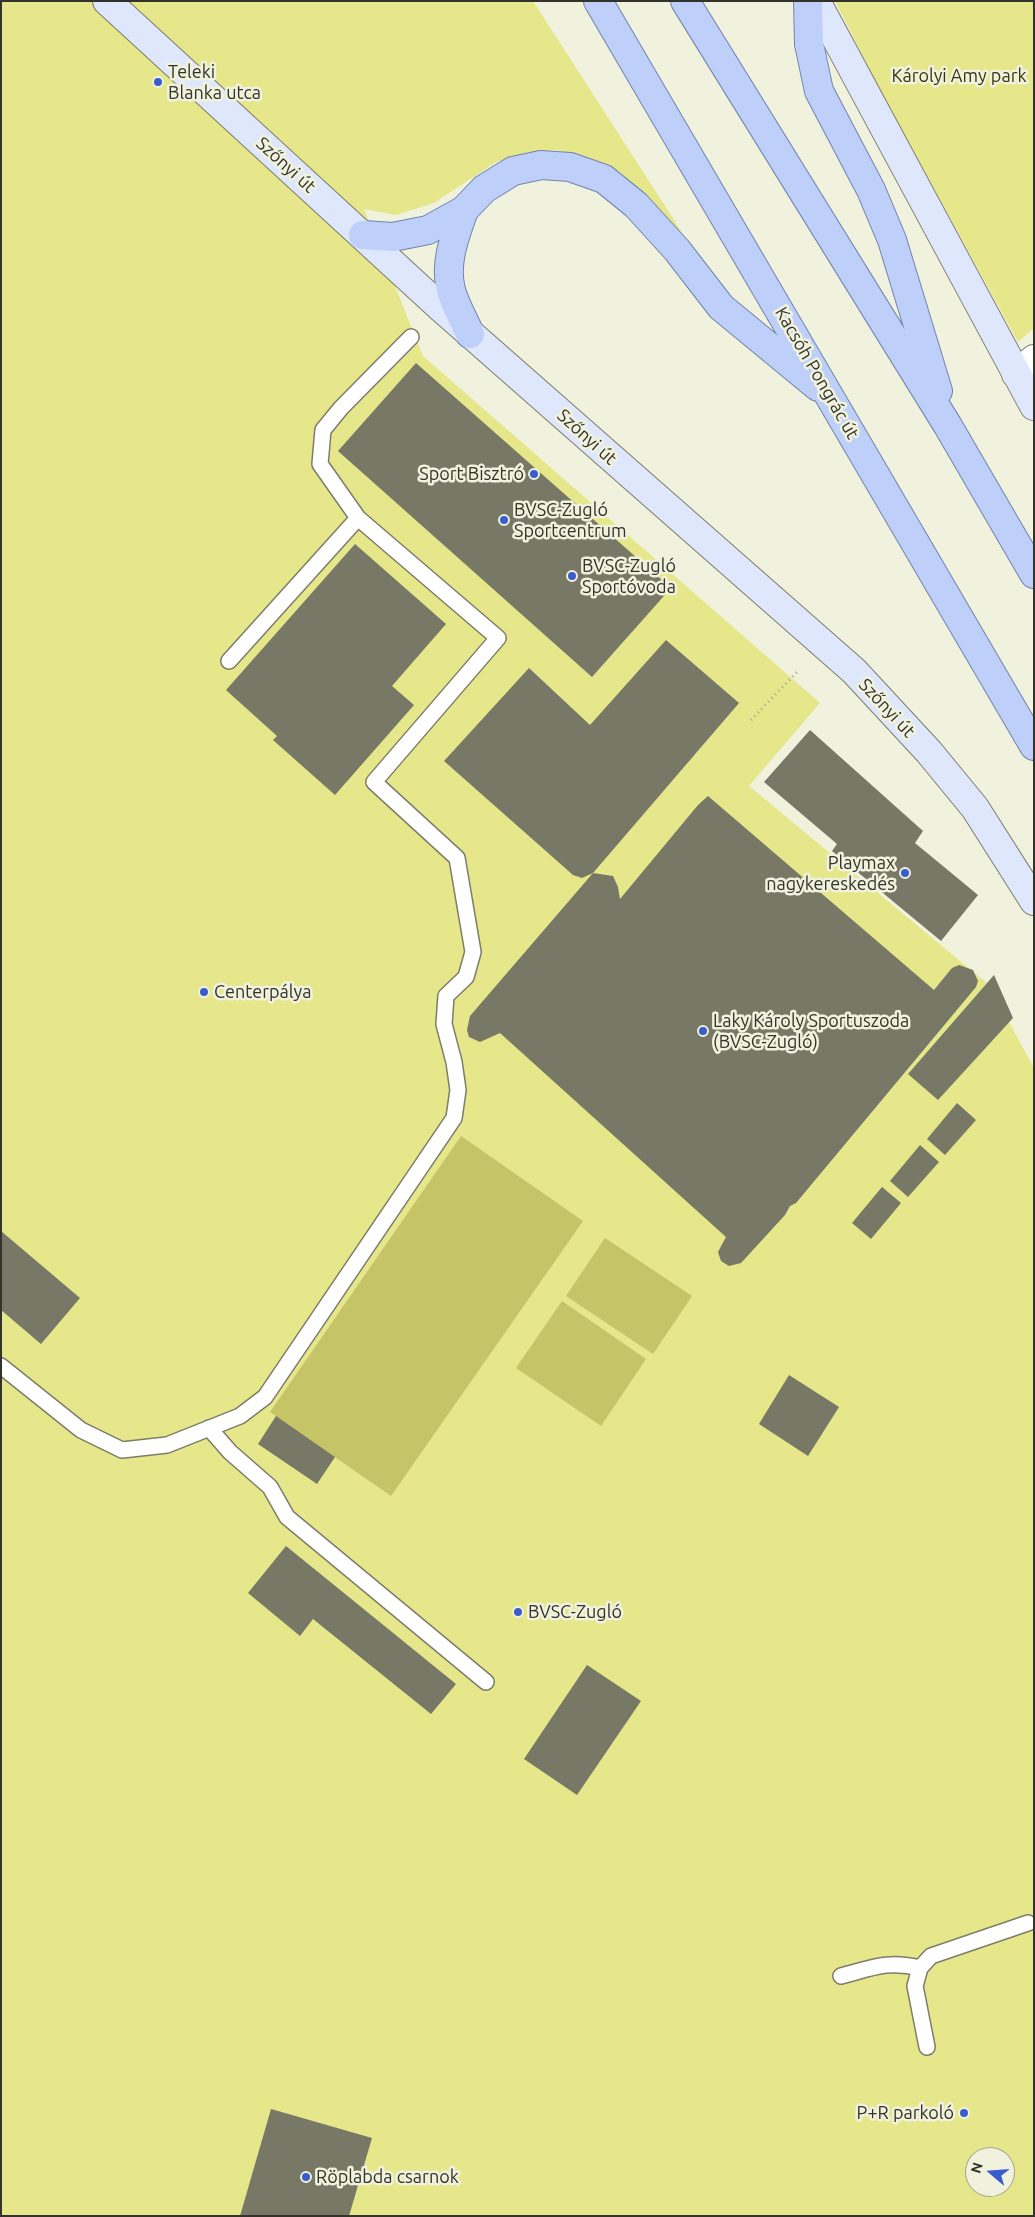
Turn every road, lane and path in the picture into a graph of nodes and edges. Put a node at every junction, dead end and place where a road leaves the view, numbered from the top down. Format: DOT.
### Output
graph roads {
  1 [pos="107,1"];
  2 [pos="598,1"];
  3 [pos="684,1"];
  4 [pos="808,1"];
  5 [pos="816,1"];
  6 [pos="464,210"];
  7 [pos="363,235"];
  8 [pos="470,334"];
  9 [pos="411,336"];
  10 [pos="1025,366"];
  11 [pos="832,399"];
  12 [pos="1034,406"];
  13 [pos="948,426"];
  14 [pos="358,518"];
  15 [pos="1034,574"];
  16 [pos="229,661"];
  17 [pos="798,671"];
  18 [pos="752,720"];
  19 [pos="1034,746"];
  20 [pos="1034,901"];
  21 [pos="1,1366"];
  22 [pos="208,1428"];
  23 [pos="486,1682"];
  24 [pos="1028,1923"];
  25 [pos="920,1968"];
  26 [pos="841,1976"];
  27 [pos="926,2047"];
  1 -- 7 [label="street, Szőnyi út"];
  2 -- 11 [label="main road, Kacsóh Pongrác út"];
  3 -- 13 [label="main road"];
  4 -- 13 [label="main road"];
  5 -- 10 [label="street"];
  6 -- 7 [label="main road"];
  6 -- 8 [label="main road"];
  6 -- 11 [label="main road"];
  7 -- 8 [label="street, Szőnyi út"];
  8 -- 20 [label="street, Szőnyi út"];
  9 -- 14 [label="lane"];
  10 -- 12 [label="street"];
  11 -- 19 [label="main road, Kacsóh Pongrác út"];
  13 -- 15 [label="main road"];
  14 -- 16 [label="lane"];
  14 -- 22 [label="lane"];
  17 -- 18 [label="path"];
  21 -- 22 [label="lane"];
  22 -- 23 [label="lane"];
  24 -- 25 [label="lane"];
  25 -- 26 [label="lane"];
  25 -- 27 [label="lane"];
}
